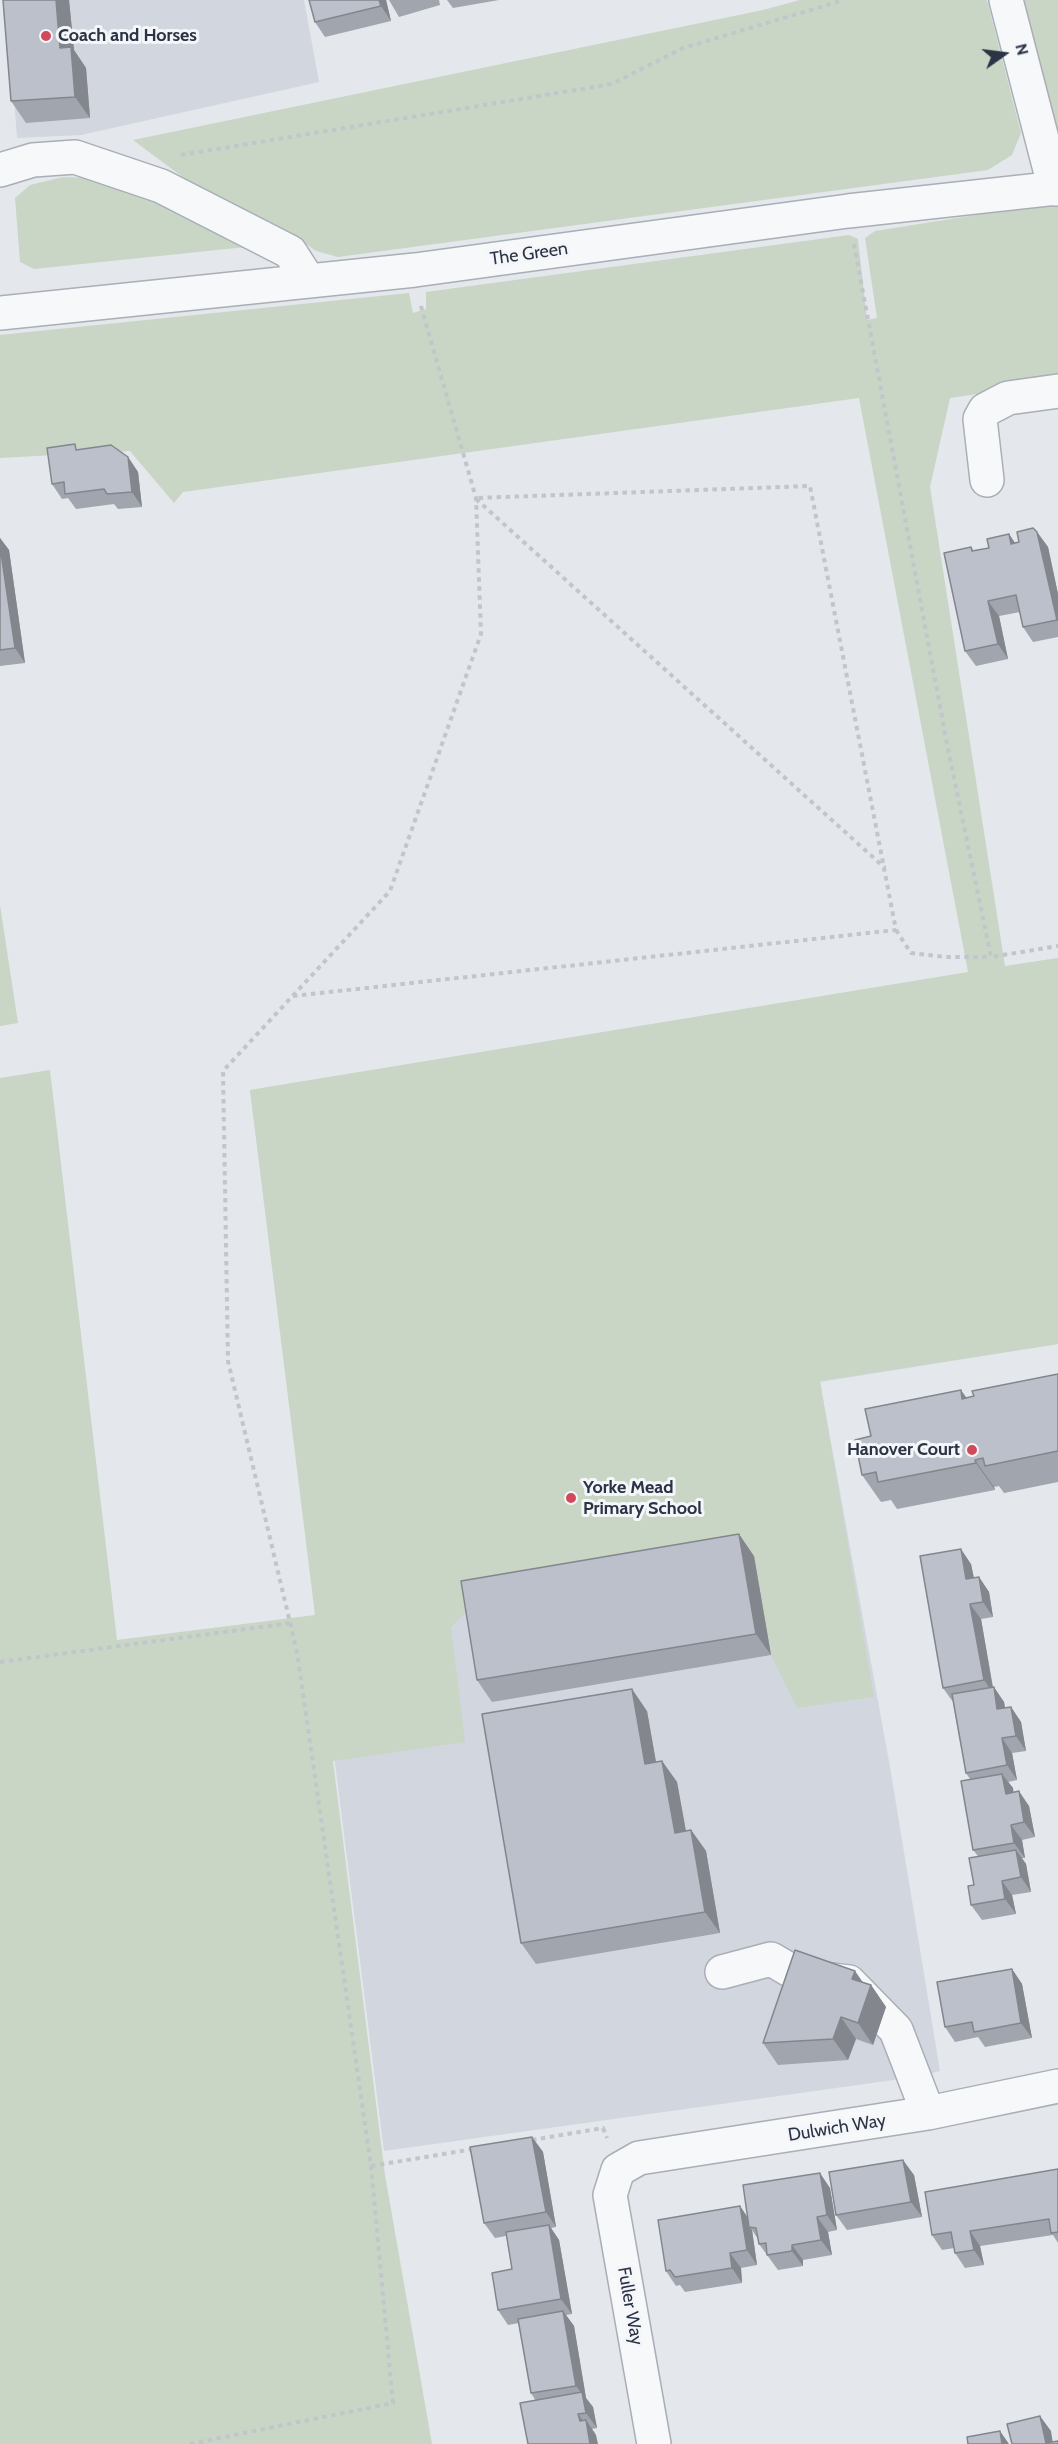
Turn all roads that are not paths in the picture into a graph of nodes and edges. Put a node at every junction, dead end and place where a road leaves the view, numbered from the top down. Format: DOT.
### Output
graph roads {
  1 [pos="1006,0"];
  2 [pos="0,170"];
  3 [pos="1056,188"];
  4 [pos="309,279"];
  5 [pos="0,289"];
  6 [pos="0,313"];
  7 [pos="1058,392"];
  8 [pos="987,480"];
  9 [pos="722,1972"];
  10 [pos="1058,2086"];
  11 [pos="928,2113"];
  12 [pos="618,2170"];
  13 [pos="654,2444"];
  1 -- 3 [label="street"];
  2 -- 4 [label="street"];
  3 -- 4 [label="street, The Green"];
  4 -- 6 [label="street, The Green"];
  5 -- 6 [label="street"];
  7 -- 8 [label="street"];
  9 -- 11 [label="street"];
  10 -- 11 [label="street, Dulwich Way"];
  11 -- 12 [label="street, Dulwich Way"];
  12 -- 13 [label="street, Fuller Way"];
}
